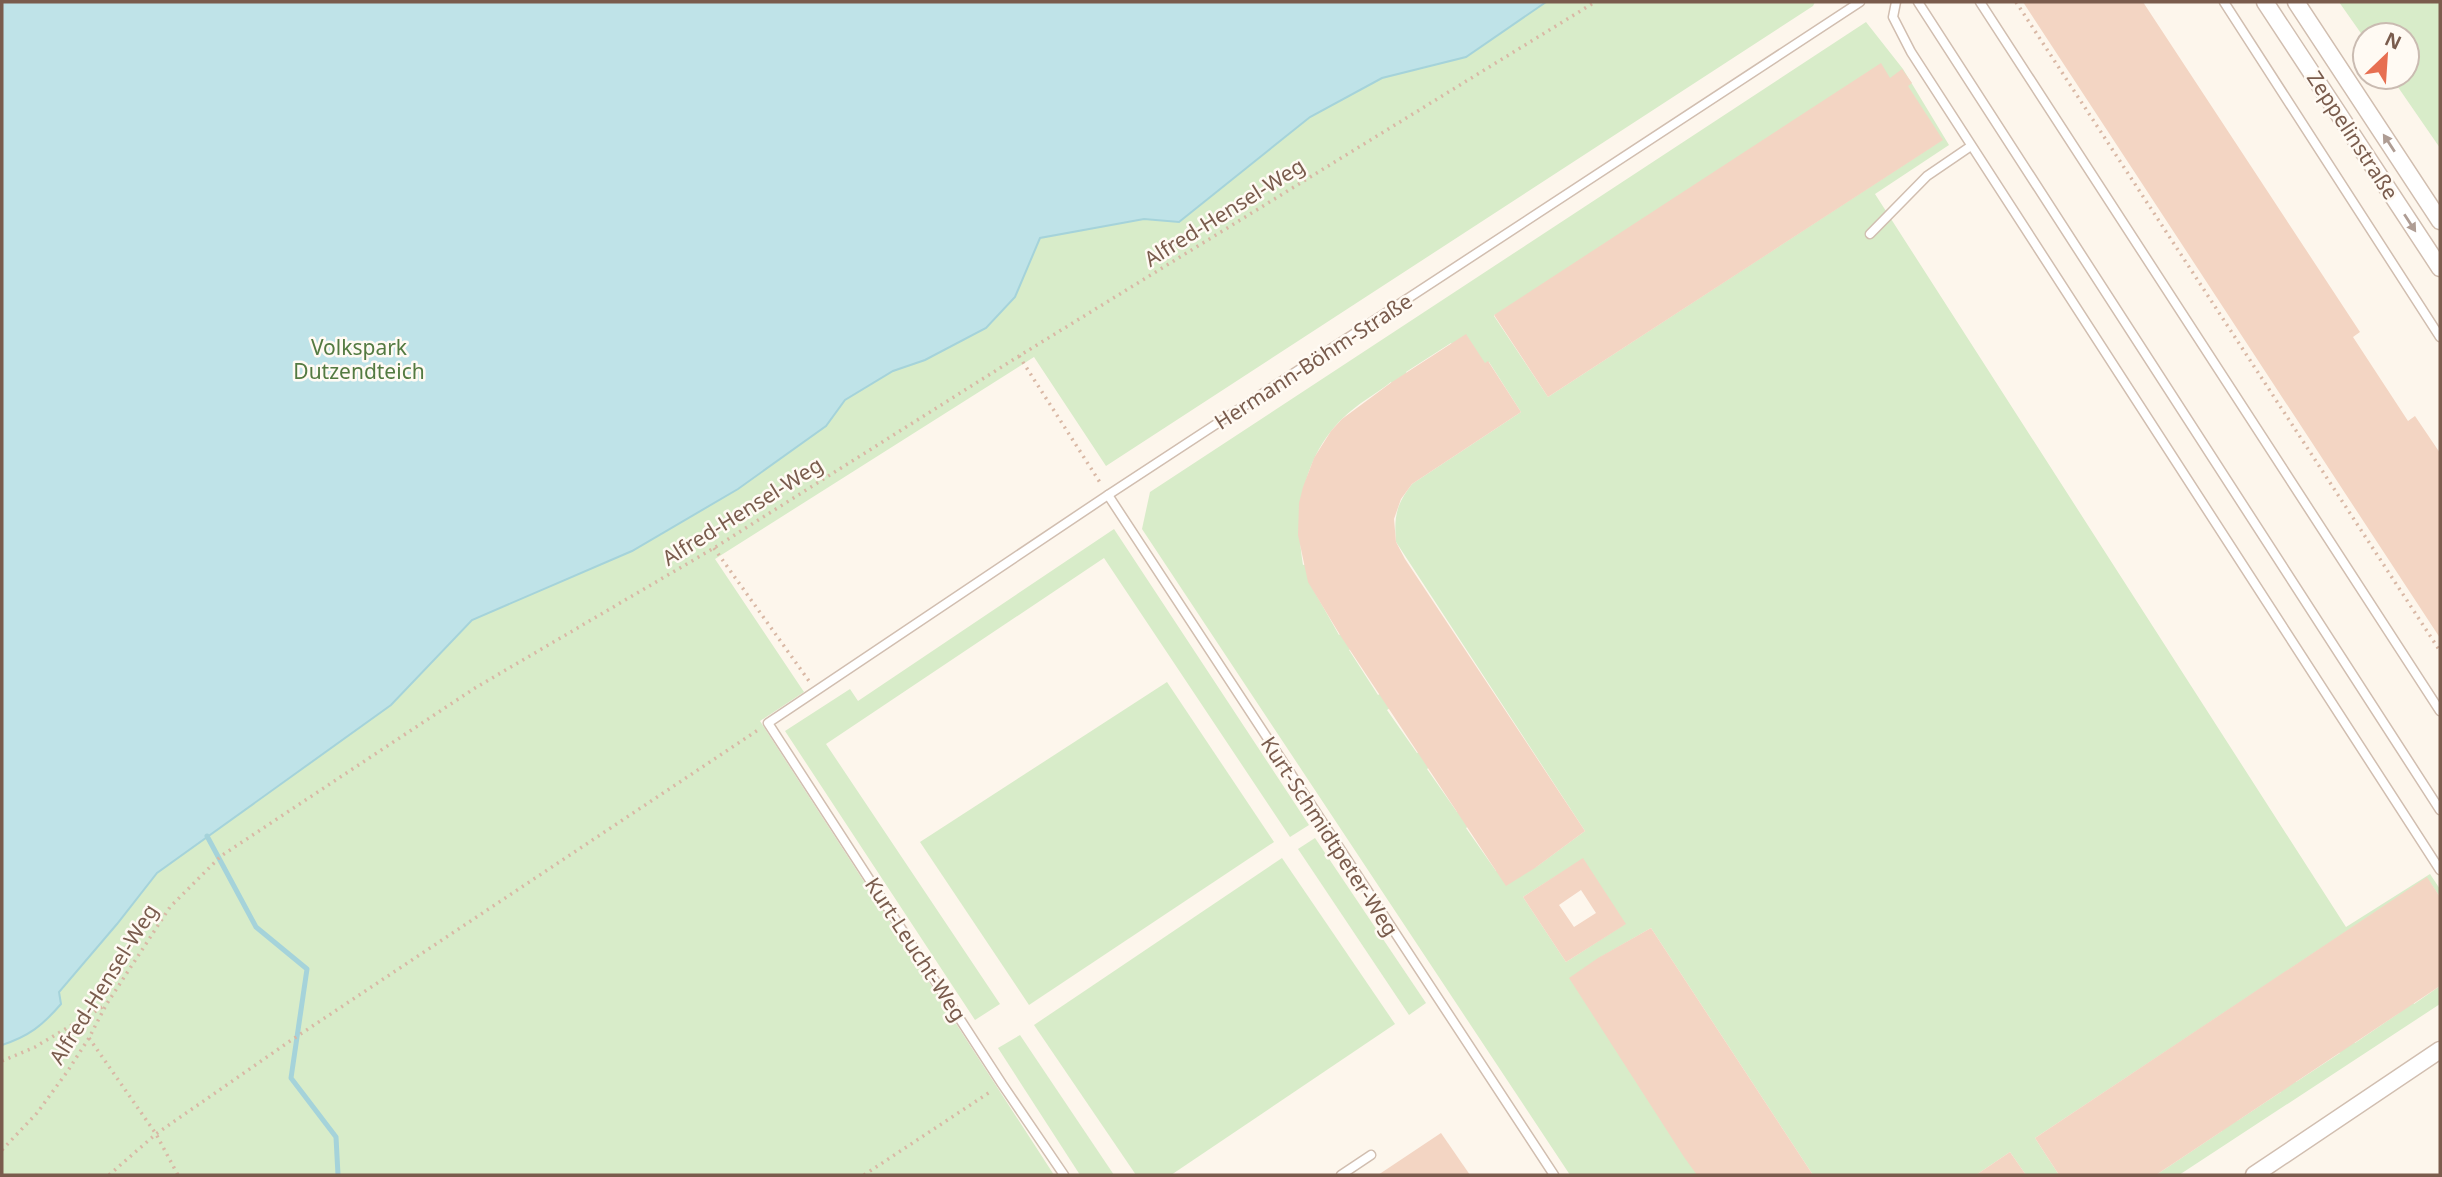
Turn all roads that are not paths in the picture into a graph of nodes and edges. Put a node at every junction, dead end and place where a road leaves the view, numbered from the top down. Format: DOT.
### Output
graph roads {
  1 [pos="1860,2"];
  2 [pos="1896,2"];
  3 [pos="1918,2"];
  4 [pos="1980,2"];
  5 [pos="2224,2"];
  6 [pos="2265,2"];
  7 [pos="2296,2"];
  8 [pos="1970,146"];
  9 [pos="2440,221"];
  10 [pos="1870,234"];
  11 [pos="2440,268"];
  12 [pos="2440,337"];
  13 [pos="1108,495"];
  14 [pos="2440,711"];
  15 [pos="768,723"];
  16 [pos="2440,810"];
  17 [pos="2440,870"];
  18 [pos="2440,1050"];
  19 [pos="1371,1155"];
  20 [pos="1064,1175"];
  21 [pos="1341,1175"];
  22 [pos="1554,1175"];
  23 [pos="2254,1175"];
  1 -- 13 [label="lane, Hermann-Böhm-Straße"];
  2 -- 8 [label="lane"];
  3 -- 16 [label="lane"];
  4 -- 14 [label="lane"];
  5 -- 12 [label="lane"];
  6 -- 11 [label="street, Zeppelinstraße, one-way"];
  9 -- 7 [label="street, Zeppelinstraße, one-way"];
  8 -- 10 [label="lane"];
  8 -- 17 [label="lane"];
  13 -- 15 [label="lane, Hermann-Böhm-Straße"];
  13 -- 22 [label="lane, Kurt-Schmidtpeter-Weg"];
  15 -- 20 [label="lane, Kurt-Leucht-Weg"];
  18 -- 23 [label="street"];
  19 -- 21 [label="lane"];
}
